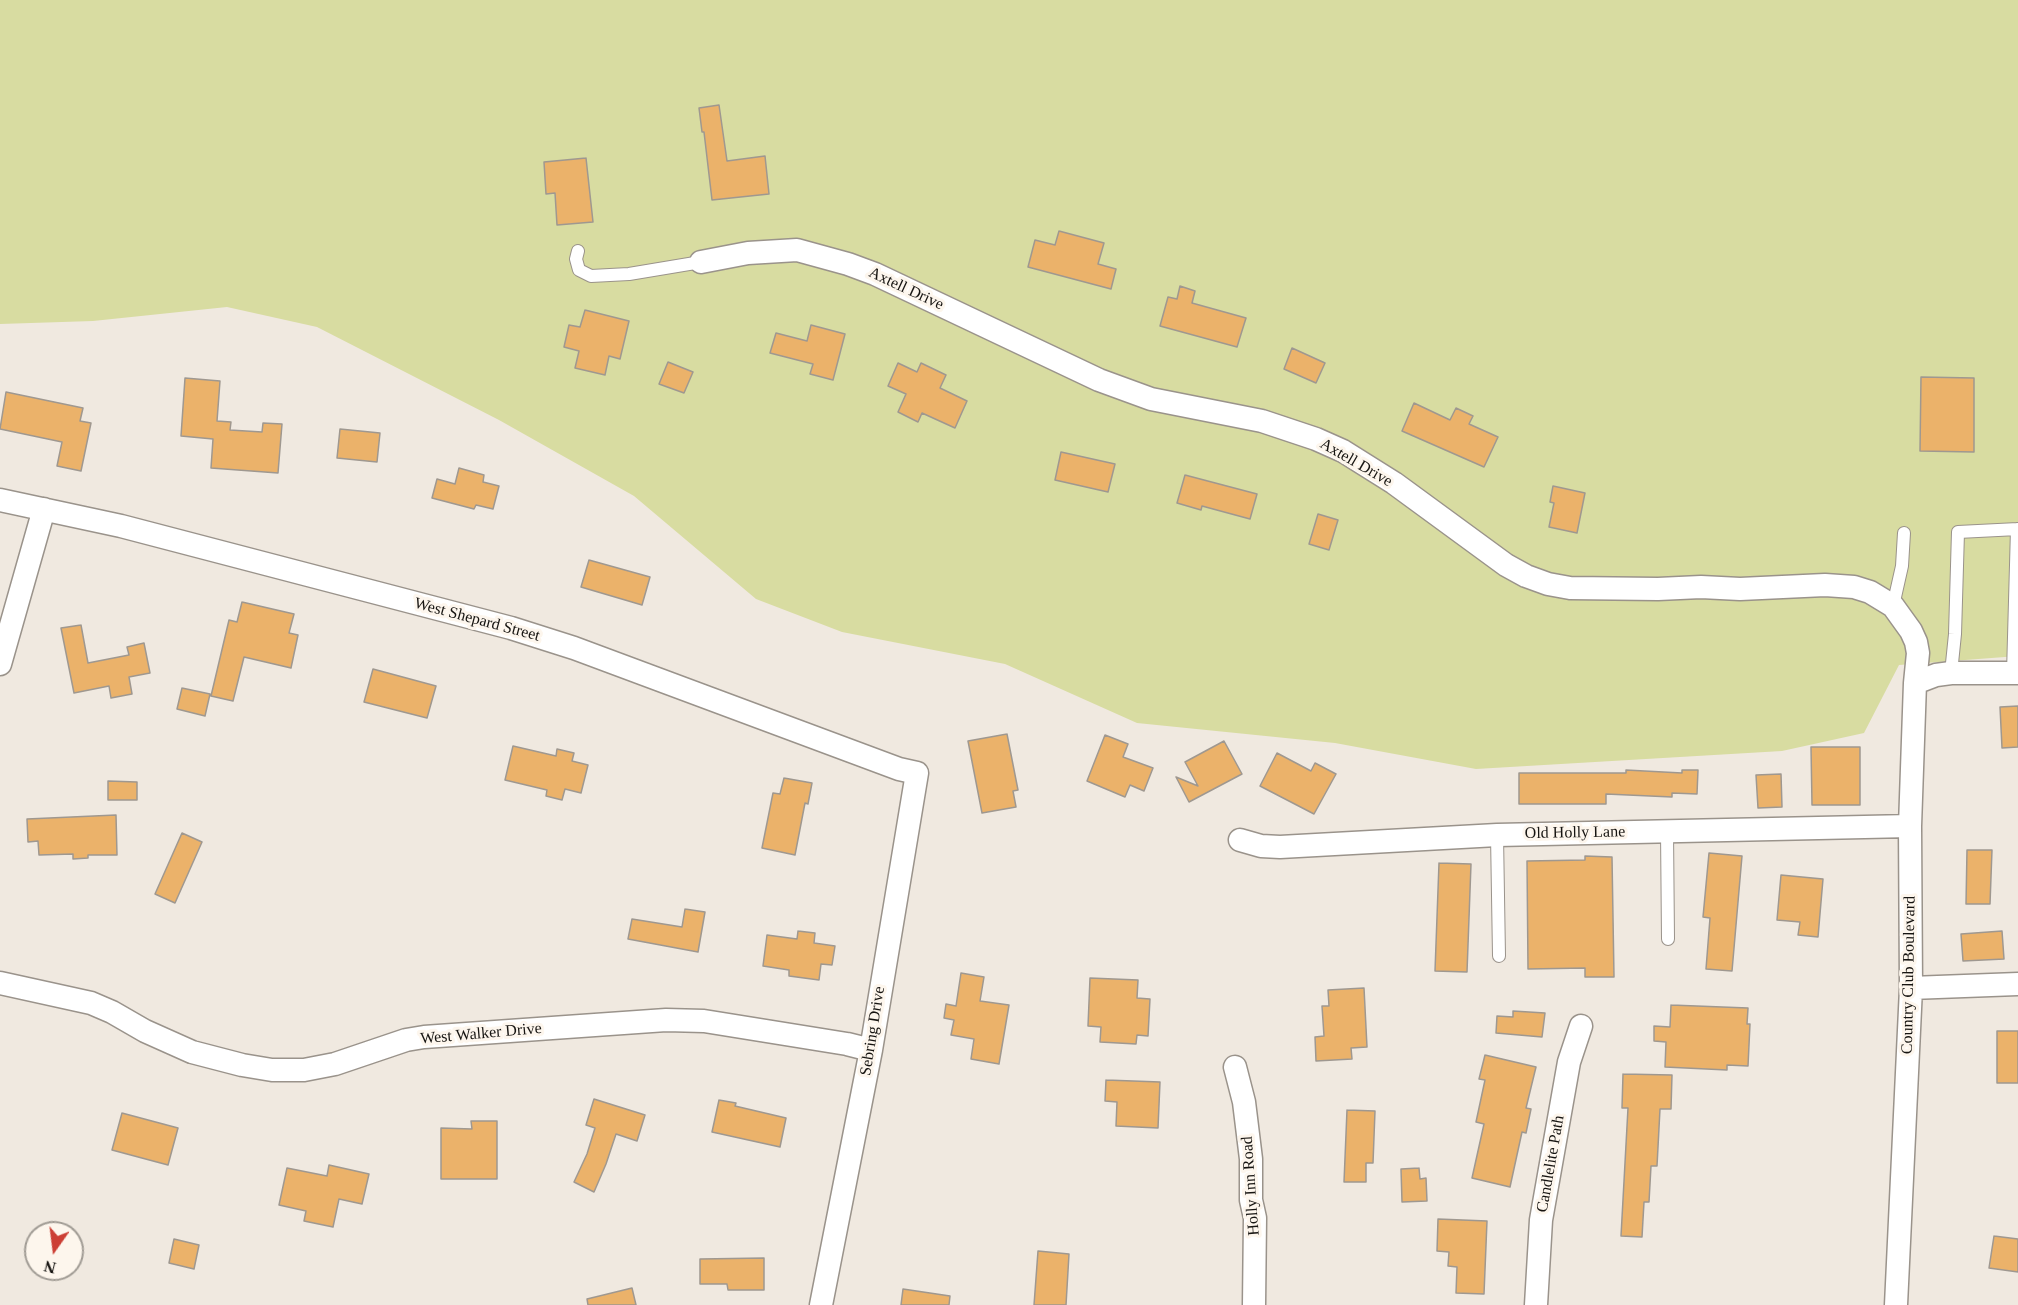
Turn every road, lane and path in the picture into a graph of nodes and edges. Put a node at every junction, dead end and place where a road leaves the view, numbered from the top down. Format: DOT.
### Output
graph roads {
  1 [pos="578,251"];
  2 [pos="701,262"];
  3 [pos="0,500"];
  4 [pos="44,509"];
  5 [pos="2018,529"];
  6 [pos="1904,533"];
  7 [pos="1893,606"];
  8 [pos="0,664"];
  9 [pos="1951,673"];
  10 [pos="2015,673"];
  11 [pos="1915,683"];
  12 [pos="899,769"];
  13 [pos="1910,826"];
  14 [pos="1667,831"];
  15 [pos="1497,835"];
  16 [pos="1240,840"];
  17 [pos="1668,939"];
  18 [pos="1499,956"];
  19 [pos="0,983"];
  20 [pos="2018,984"];
  21 [pos="1911,988"];
  22 [pos="1581,1026"];
  23 [pos="871,1050"];
  24 [pos="1235,1067"];
  25 [pos="821,1305"];
  26 [pos="1254,1305"];
  27 [pos="1536,1305"];
  28 [pos="1896,1305"];
  1 -- 2 [label="lane"];
  2 -- 7 [label="street, Axtell Drive"];
  3 -- 4 [label="street, West Shepard Street"];
  4 -- 8 [label="street"];
  4 -- 12 [label="street, West Shepard Street"];
  5 -- 9 [label="lane"];
  5 -- 10 [label="lane"];
  6 -- 7 [label="lane"];
  7 -- 11 [label="street, Axtell Drive"];
  9 -- 10 [label="street"];
  9 -- 11 [label="street"];
  11 -- 13 [label="street, Country Club Boulevard"];
  12 -- 23 [label="street, Sebring Drive"];
  13 -- 14 [label="street, Old Holly Lane"];
  13 -- 21 [label="street, Country Club Boulevard"];
  14 -- 15 [label="street, Old Holly Lane"];
  14 -- 17 [label="lane"];
  15 -- 16 [label="street, Old Holly Lane"];
  15 -- 18 [label="lane"];
  19 -- 23 [label="street, West Walker Drive"];
  20 -- 21 [label="street"];
  21 -- 28 [label="street, Country Club Boulevard"];
  22 -- 27 [label="street, Candlelite Path"];
  23 -- 25 [label="street, Sebring Drive"];
  24 -- 26 [label="street, Holly Inn Road"];
}
